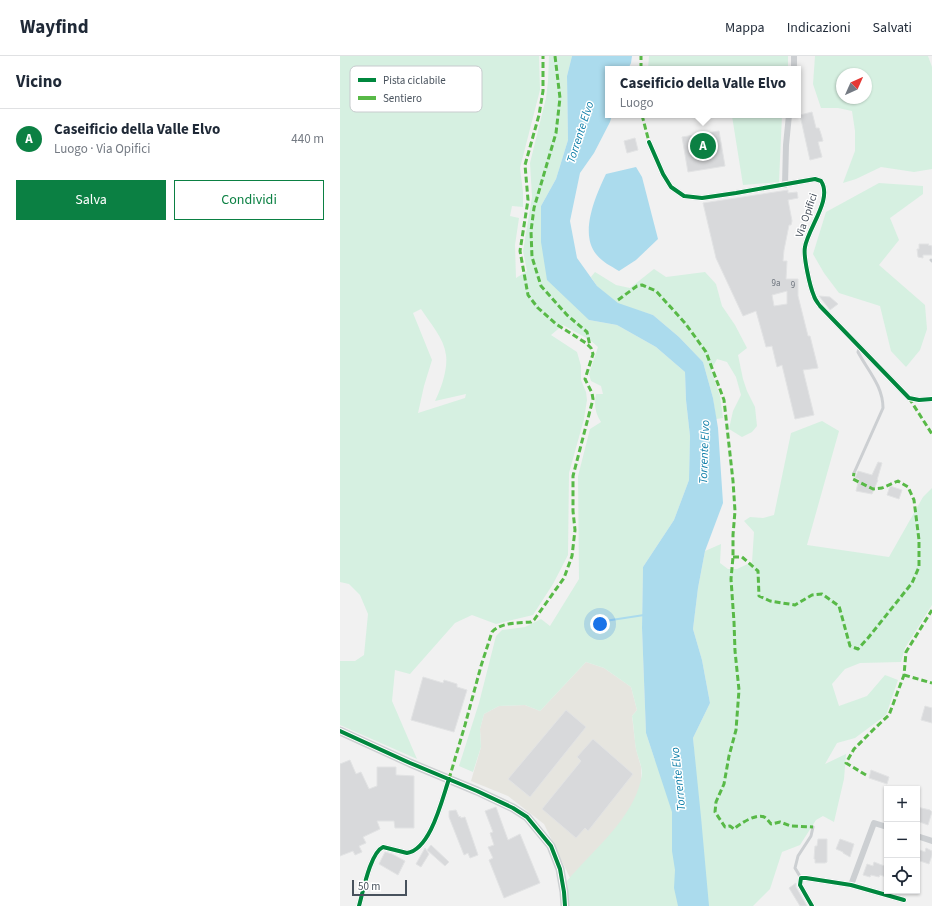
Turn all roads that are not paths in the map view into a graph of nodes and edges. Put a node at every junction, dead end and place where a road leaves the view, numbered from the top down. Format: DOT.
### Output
graph roads {
  1 [pos="789,118"];
  2 [pos="649,142"];
  3 [pos="785,185"];
  4 [pos="860,346"];
  5 [pos="932,399"];
  6 [pos="854,473"];
  7 [pos="340,731"];
  8 [pos="449,779"];
  9 [pos="884,826"];
  10 [pos="813,827"];
  11 [pos="920,837"];
  12 [pos="932,841"];
  13 [pos="801,878"];
  14 [pos="851,885"];
  15 [pos="904,900"];
  16 [pos="359,906"];
  17 [pos="565,906"];
  18 [pos="812,906"];
  1 -- 3 [label="street"];
  2 -- 3 [label="street, Via Opifici"];
  3 -- 4 [label="street, Via Opifici"];
  4 -- 5 [label="street, Via Opifici"];
  4 -- 6 [label="lane"];
  7 -- 8 [label="street"];
  8 -- 16 [label="street"];
  8 -- 17 [label="street"];
  9 -- 14 [label="street"];
  10 -- 13 [label="lane"];
  11 -- 12 [label="street"];
  13 -- 14 [label="street"];
  13 -- 18 [label="street"];
  14 -- 15 [label="street"];
}
